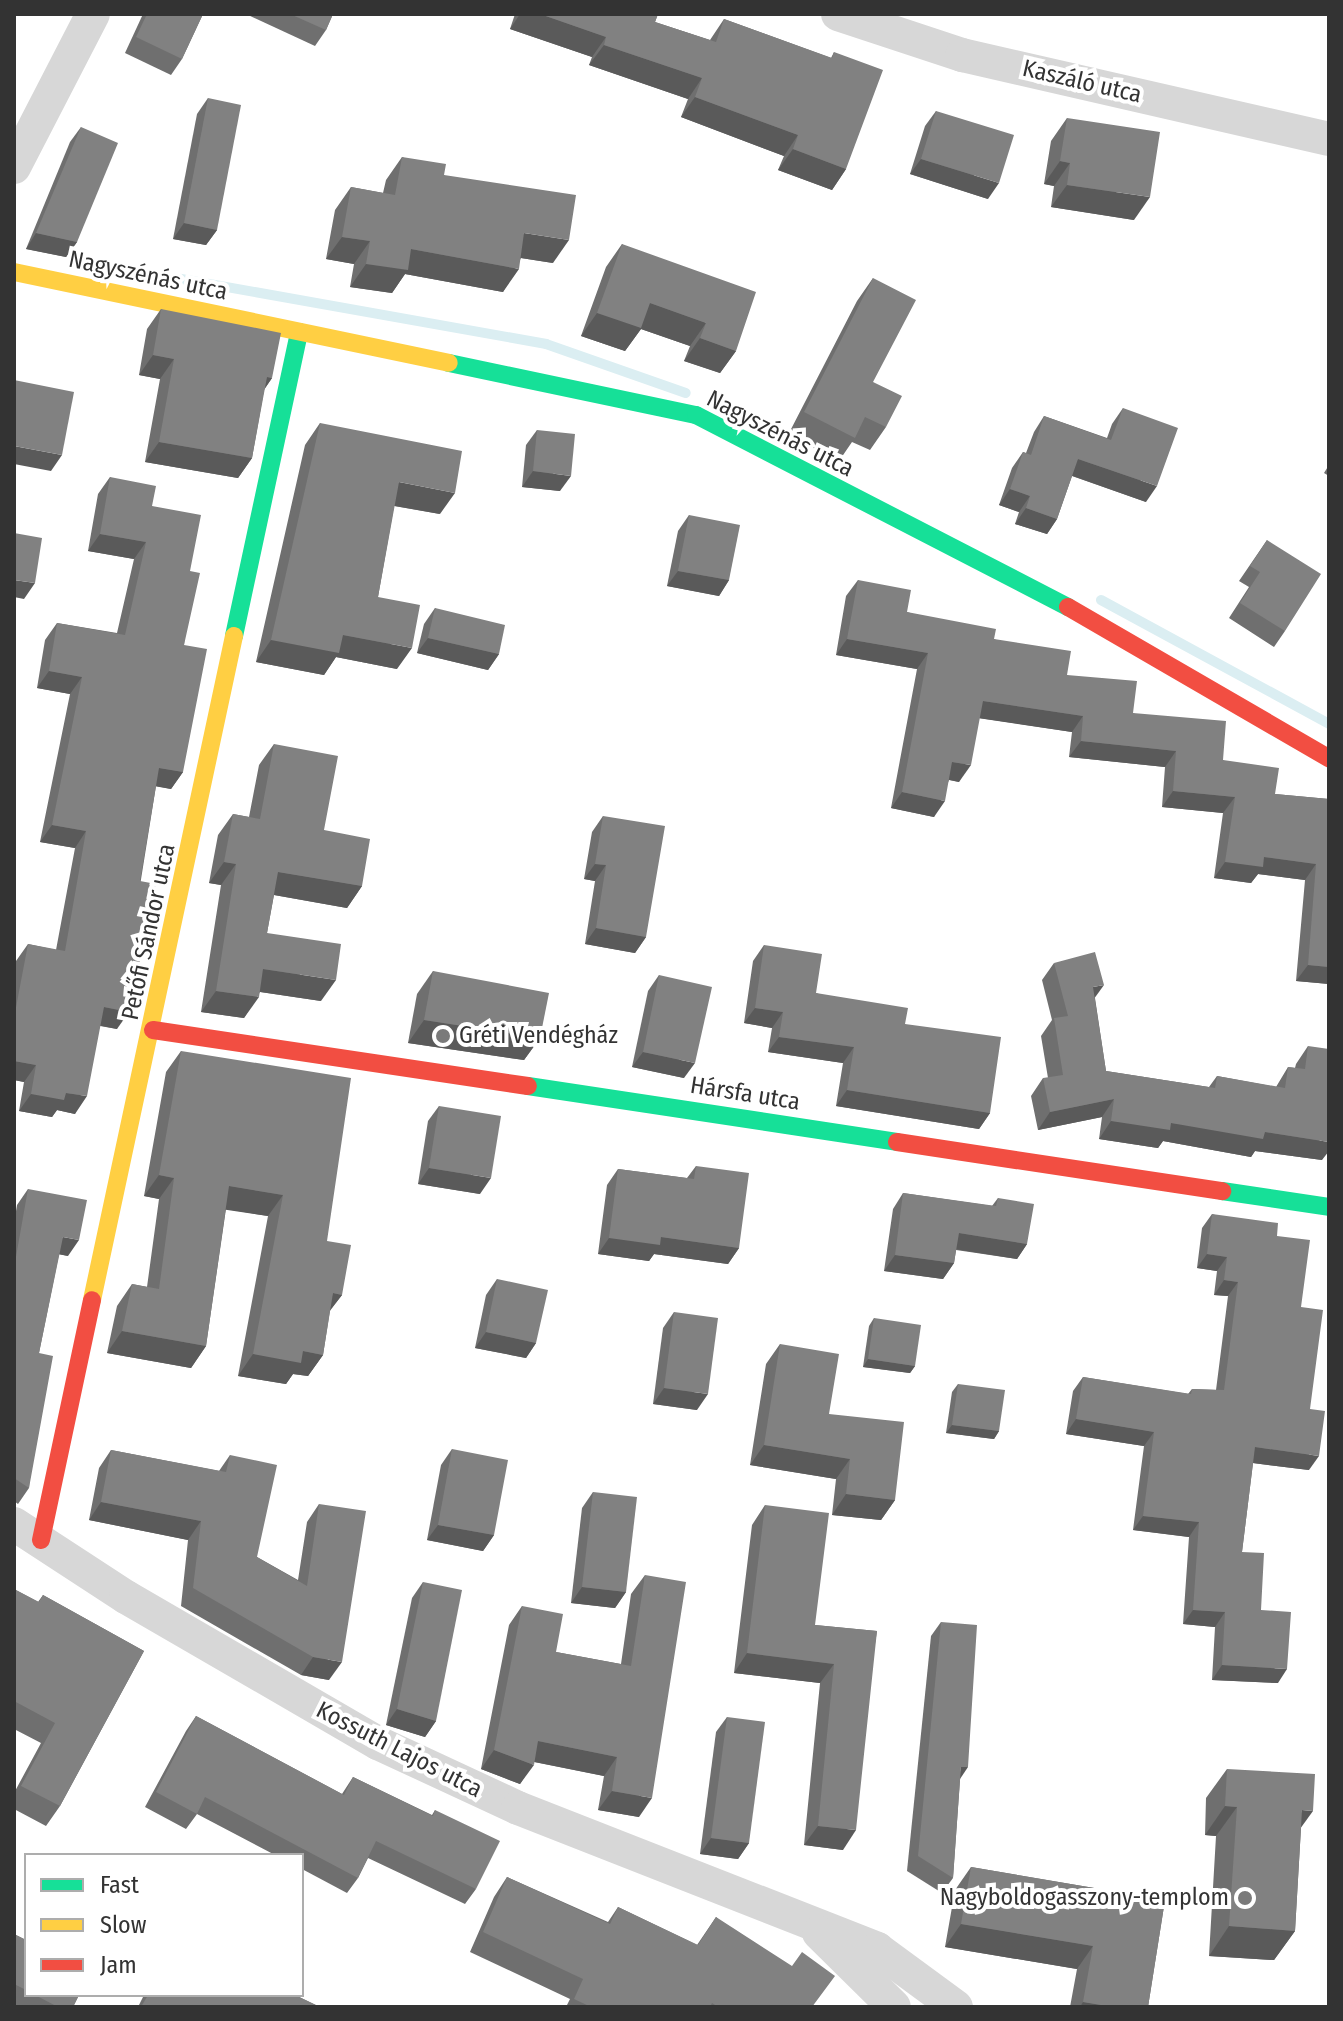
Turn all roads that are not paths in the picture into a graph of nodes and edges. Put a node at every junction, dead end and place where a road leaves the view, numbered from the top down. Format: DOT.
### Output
graph roads {
  1 [pos="93,14"];
  2 [pos="838,14"];
  3 [pos="1329,139"];
  4 [pos="14,167"];
  5 [pos="14,272"];
  6 [pos="299,332"];
  7 [pos="1329,758"];
  8 [pos="153,1030"];
  9 [pos="1329,1207"];
  10 [pos="27,1532"];
  11 [pos="810,1925"];
  12 [pos="894,2007"];
  13 [pos="956,2007"];
  1 -- 4 [label="street"];
  2 -- 3 [label="street, Kaszáló utca"];
  5 -- 6 [label="street, Nagyszénás utca"];
  6 -- 7 [label="street, Nagyszénás utca"];
  6 -- 8 [label="street, Petőfi Sándor utca"];
  8 -- 9 [label="street, Hársfa utca"];
  8 -- 10 [label="street, Petőfi Sándor utca"];
  10 -- 11 [label="street, Kossuth Lajos utca"];
  11 -- 12 [label="street, Kossuth Lajos utca"];
  11 -- 13 [label="street, Kossuth Lajos utca"];
}
